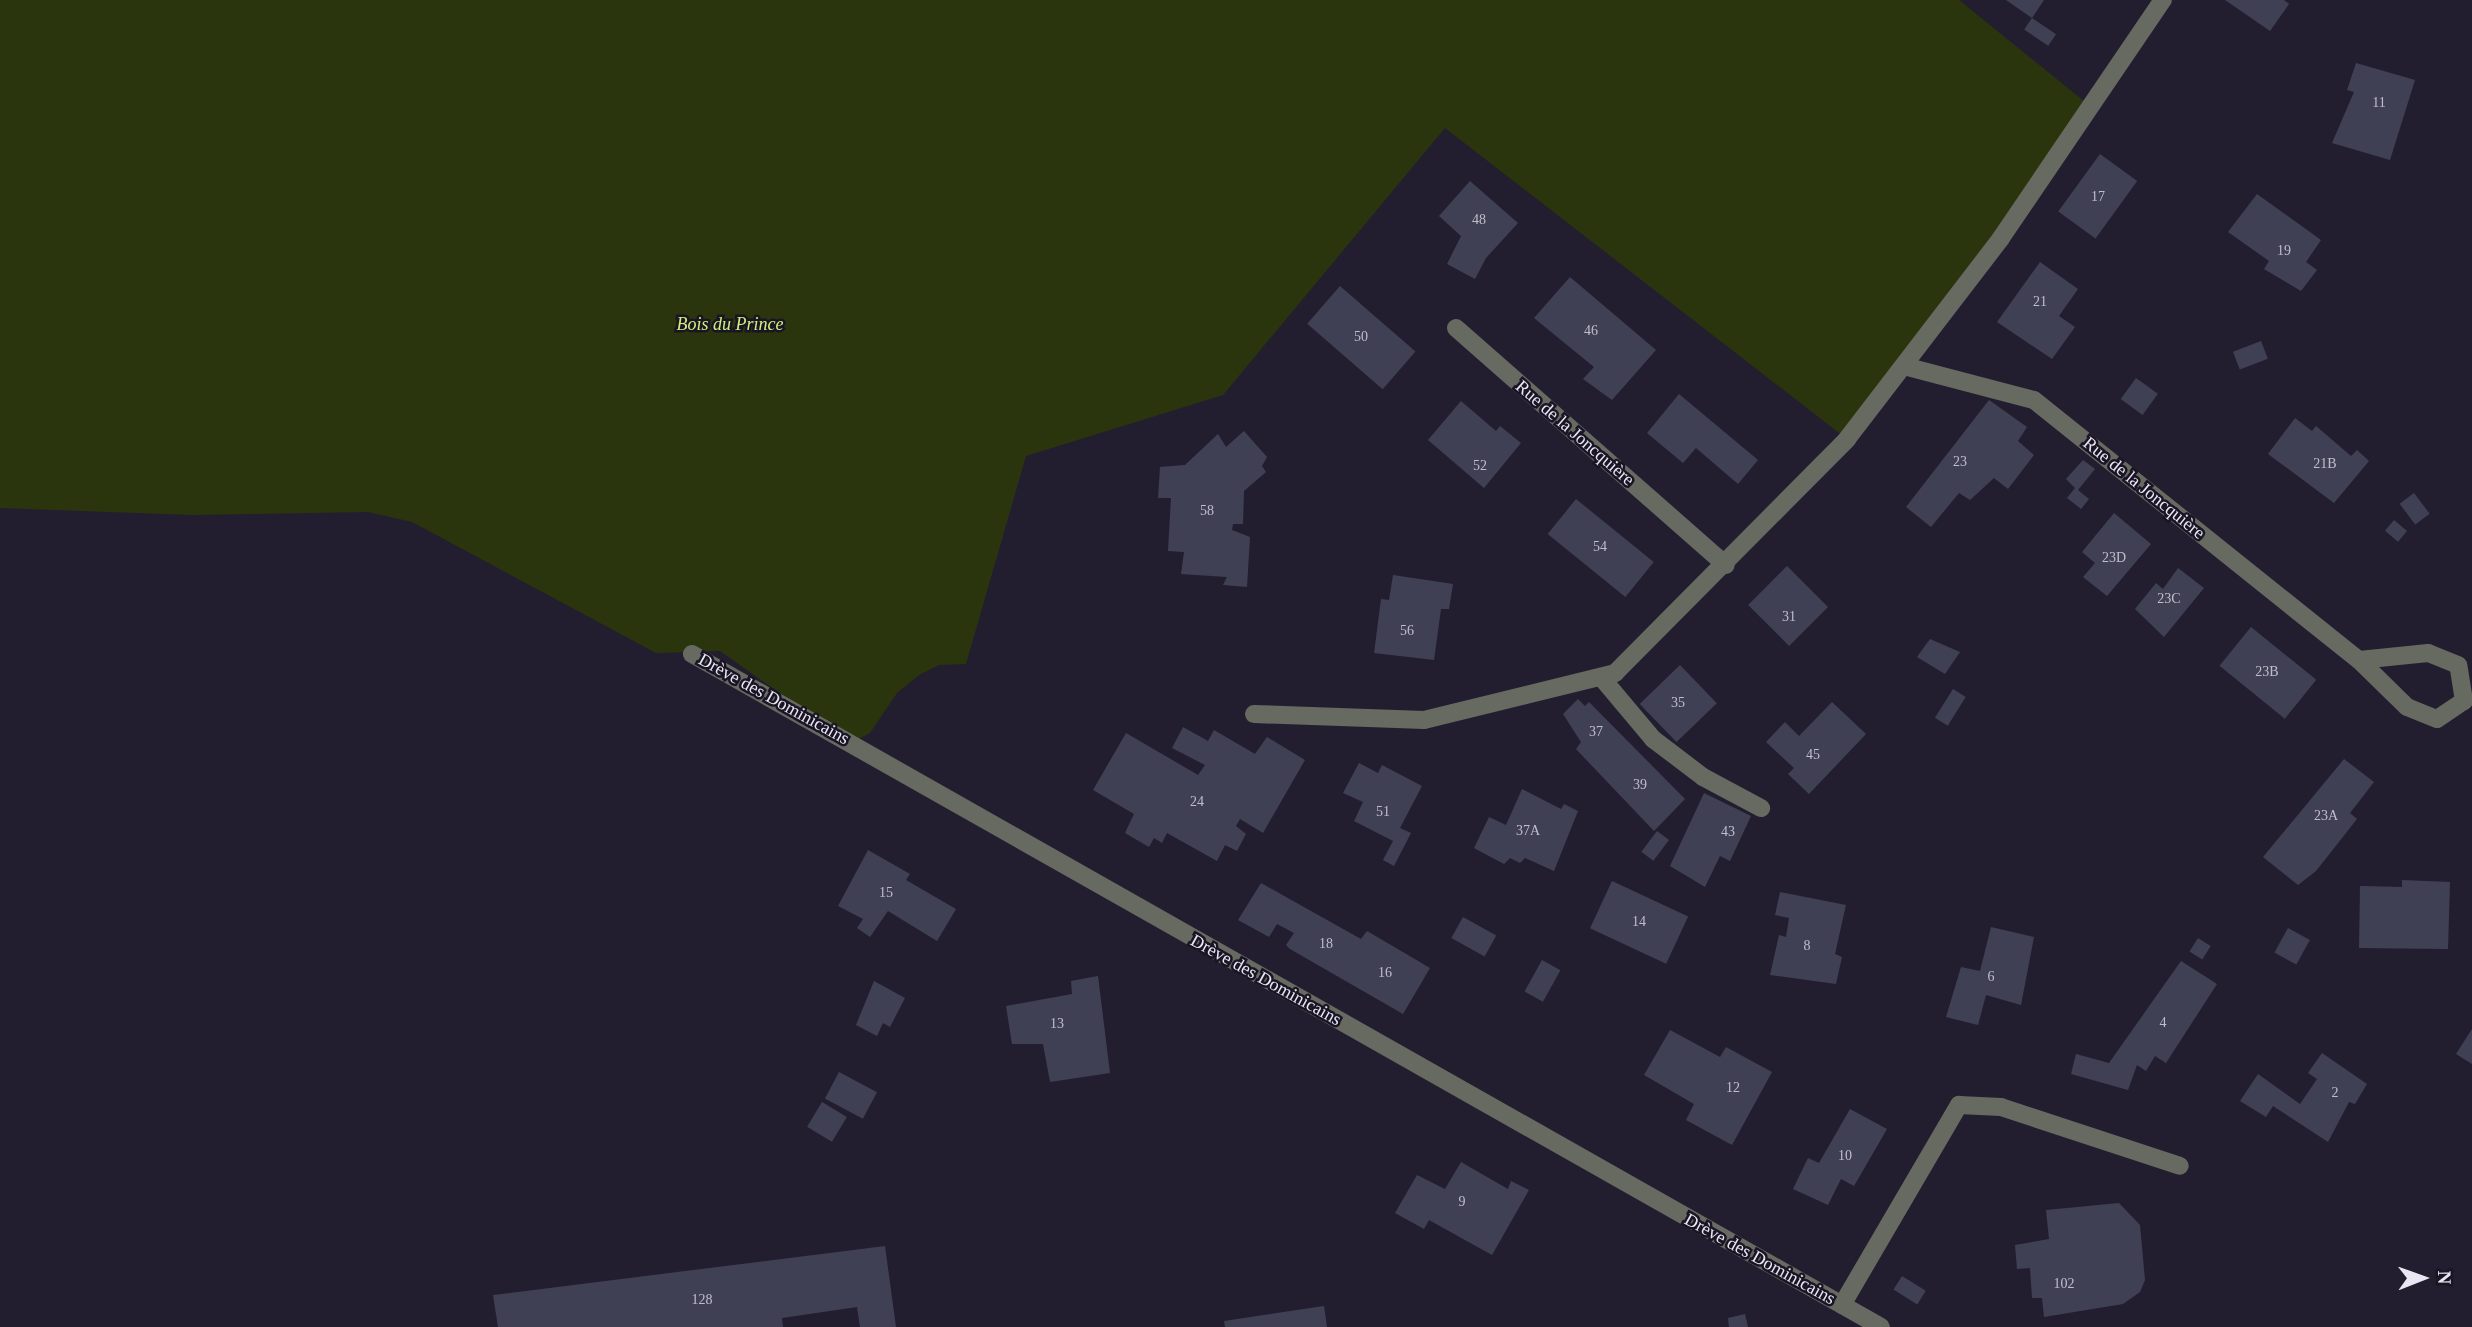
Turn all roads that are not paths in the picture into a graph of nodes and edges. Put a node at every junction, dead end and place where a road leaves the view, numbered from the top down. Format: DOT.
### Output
graph roads {
  1 [pos="2163,0"];
  2 [pos="1456,328"];
  3 [pos="1904,366"];
  4 [pos="1726,565"];
  5 [pos="692,654"];
  6 [pos="2359,660"];
  7 [pos="1601,677"];
  8 [pos="1254,714"];
  9 [pos="1761,808"];
  10 [pos="2180,1166"];
  11 [pos="1842,1305"];
  12 [pos="1881,1327"];
  1 -- 3 [label="street"];
  2 -- 4 [label="street, Rue de la Joncquière"];
  3 -- 4 [label="street"];
  3 -- 6 [label="street, Rue de la Joncquière"];
  4 -- 7 [label="street"];
  5 -- 11 [label="street, Drève des Dominicains"];
  6 -- 6 [label="street, Rue de la Joncquière"];
  7 -- 8 [label="street"];
  7 -- 9 [label="street"];
  10 -- 11 [label="street, Drève des Dominicains"];
  11 -- 12 [label="street, Drève des Dominicains"];
}
